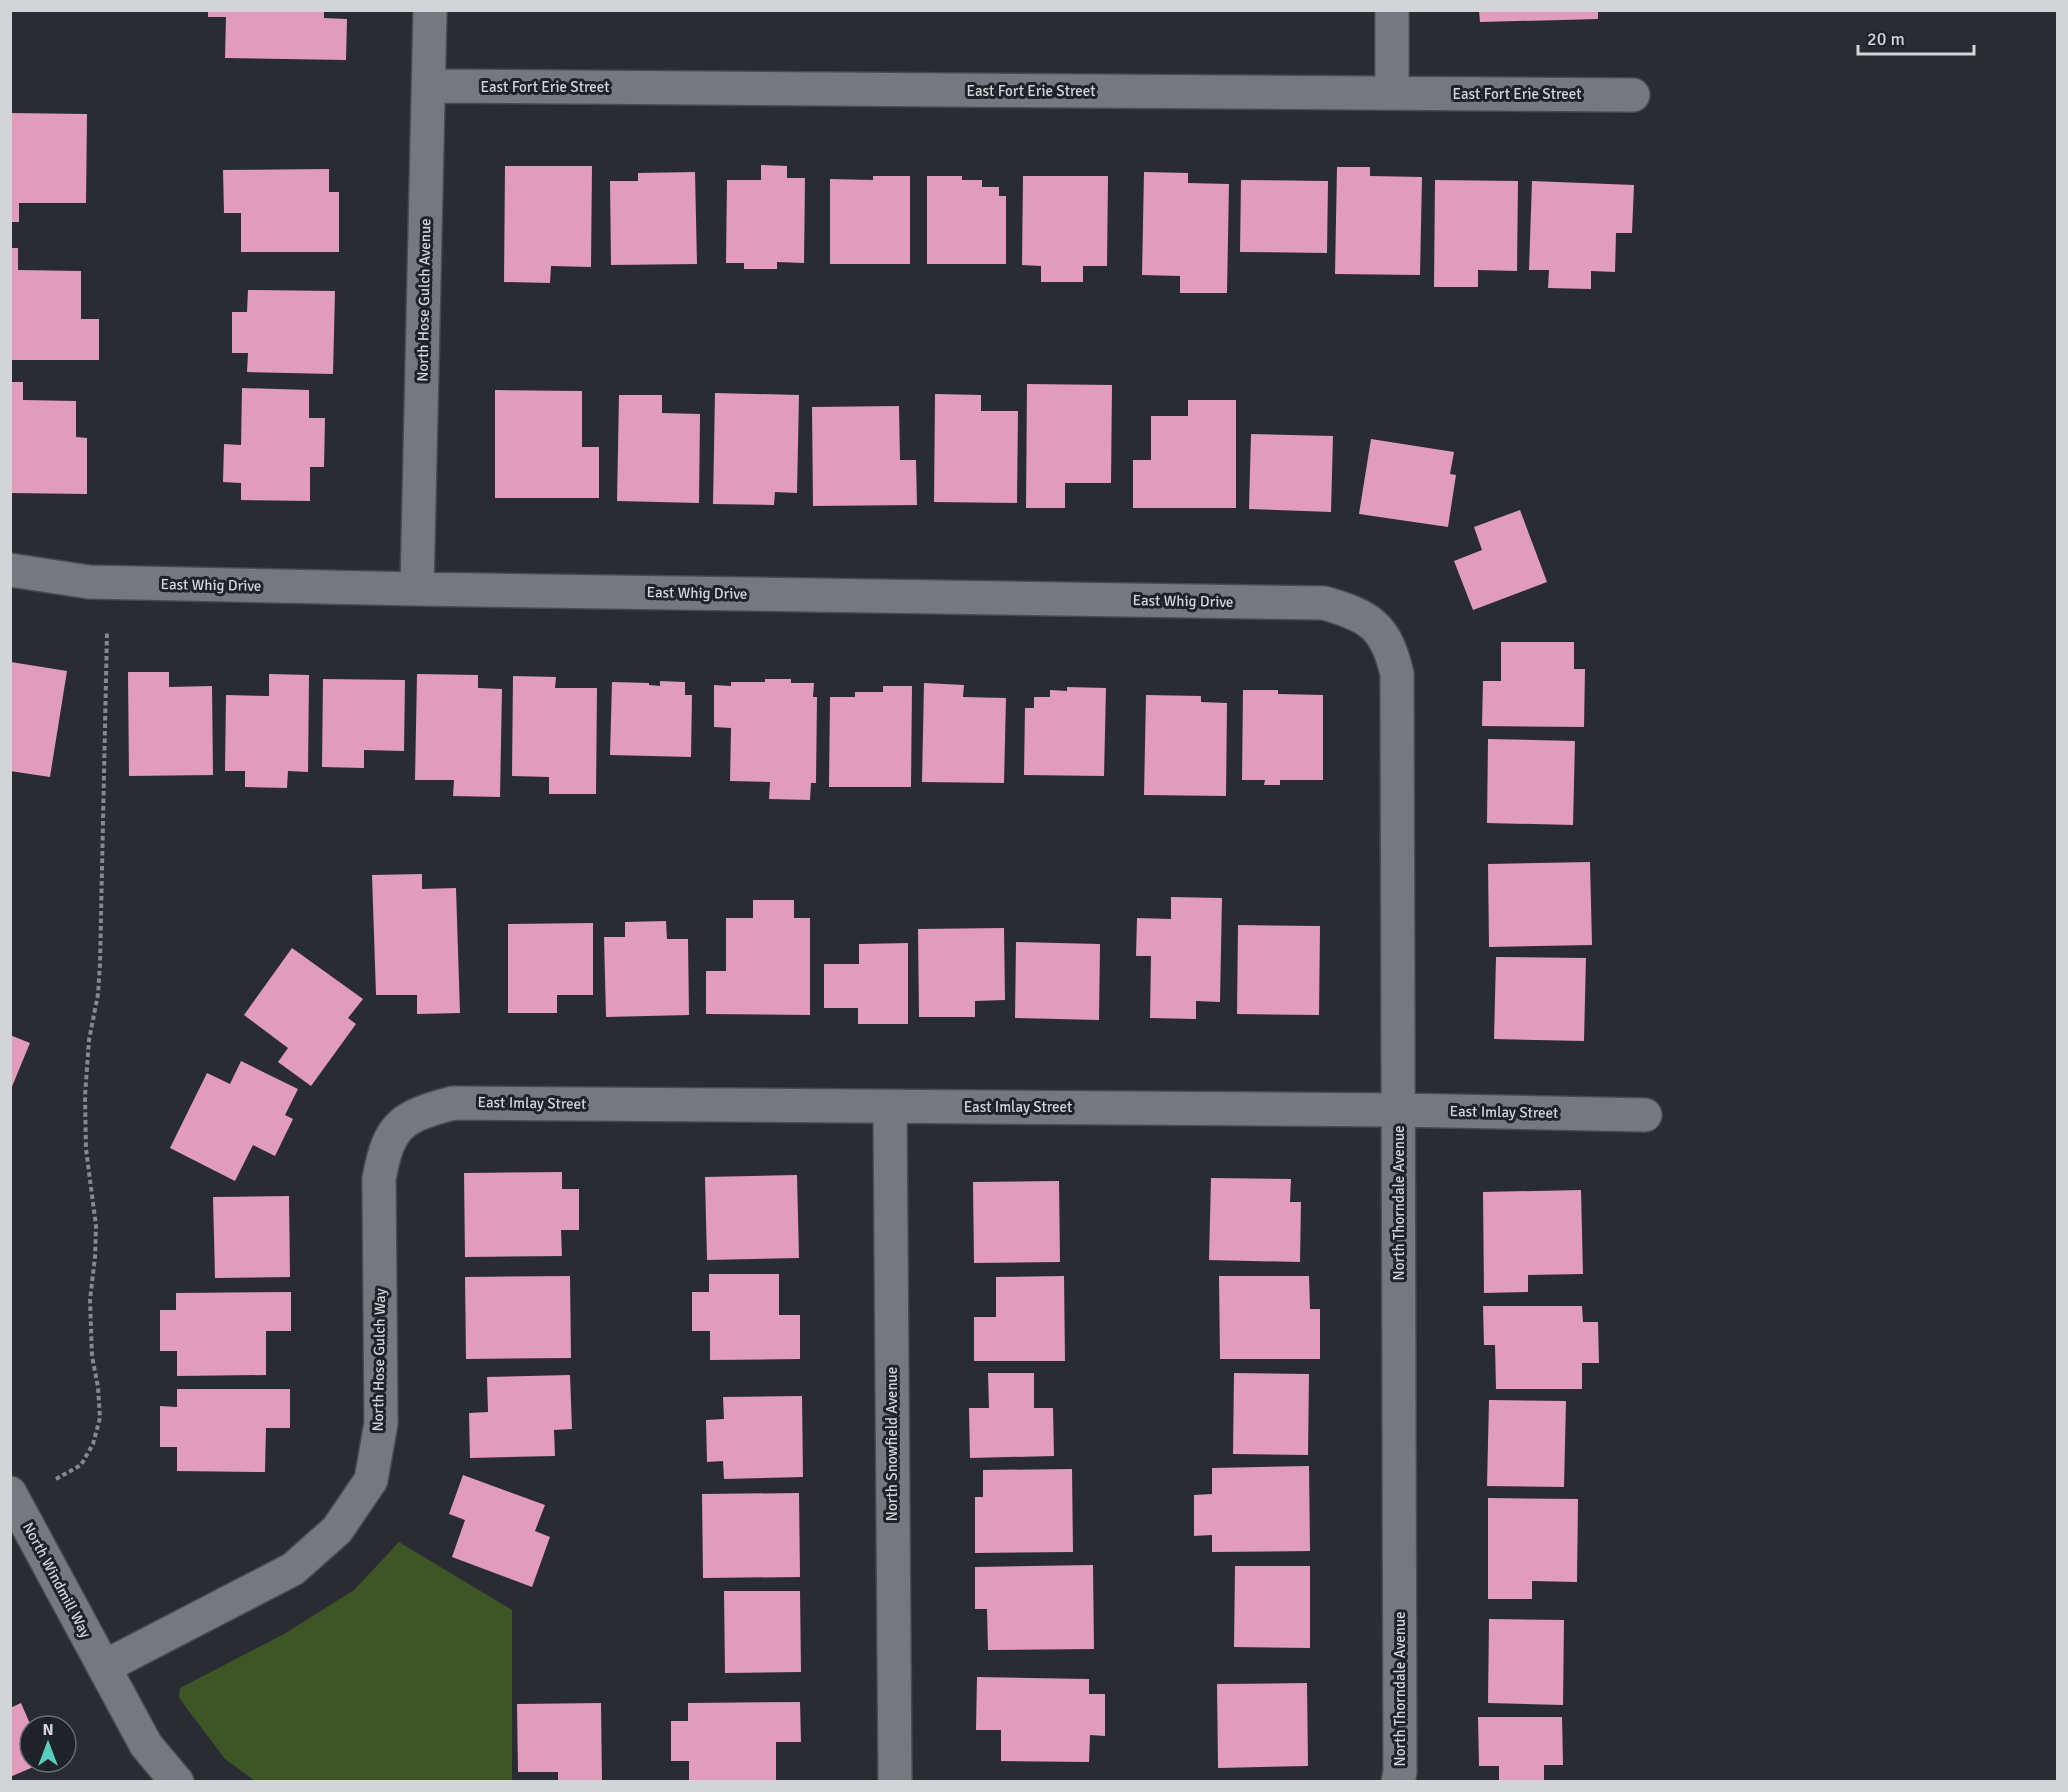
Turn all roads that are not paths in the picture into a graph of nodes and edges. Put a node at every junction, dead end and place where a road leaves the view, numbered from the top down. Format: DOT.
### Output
graph roads {
  1 [pos="430,10"];
  2 [pos="1392,10"];
  3 [pos="429,86"];
  4 [pos="1392,93"];
  5 [pos="1633,95"];
  6 [pos="10,570"];
  7 [pos="417,589"];
  8 [pos="1378,628"];
  9 [pos="890,1107"];
  10 [pos="1399,1110"];
  11 [pos="1646,1115"];
  12 [pos="397,1128"];
  13 [pos="10,1493"];
  14 [pos="104,1667"];
  15 [pos="177,1782"];
  16 [pos="895,1782"];
  17 [pos="1398,1782"];
  1 -- 3 [label="street, North Hose Gulch Avenue"];
  2 -- 4 [label="street"];
  3 -- 4 [label="street, East Fort Erie Street"];
  3 -- 7 [label="street, North Hose Gulch Avenue"];
  4 -- 5 [label="street, East Fort Erie Street"];
  6 -- 7 [label="street, East Whig Drive"];
  7 -- 8 [label="street, East Whig Drive"];
  8 -- 10 [label="street, North Thorndale Avenue"];
  9 -- 10 [label="street, East Imlay Street"];
  9 -- 12 [label="street, East Imlay Street"];
  9 -- 16 [label="street, North Snowfield Avenue"];
  10 -- 11 [label="street, East Imlay Street"];
  10 -- 17 [label="street, North Thorndale Avenue"];
  12 -- 14 [label="street, North Hose Gulch Way"];
  13 -- 14 [label="street, North Windmill Way"];
  14 -- 15 [label="street, North Windmill Way"];
}
